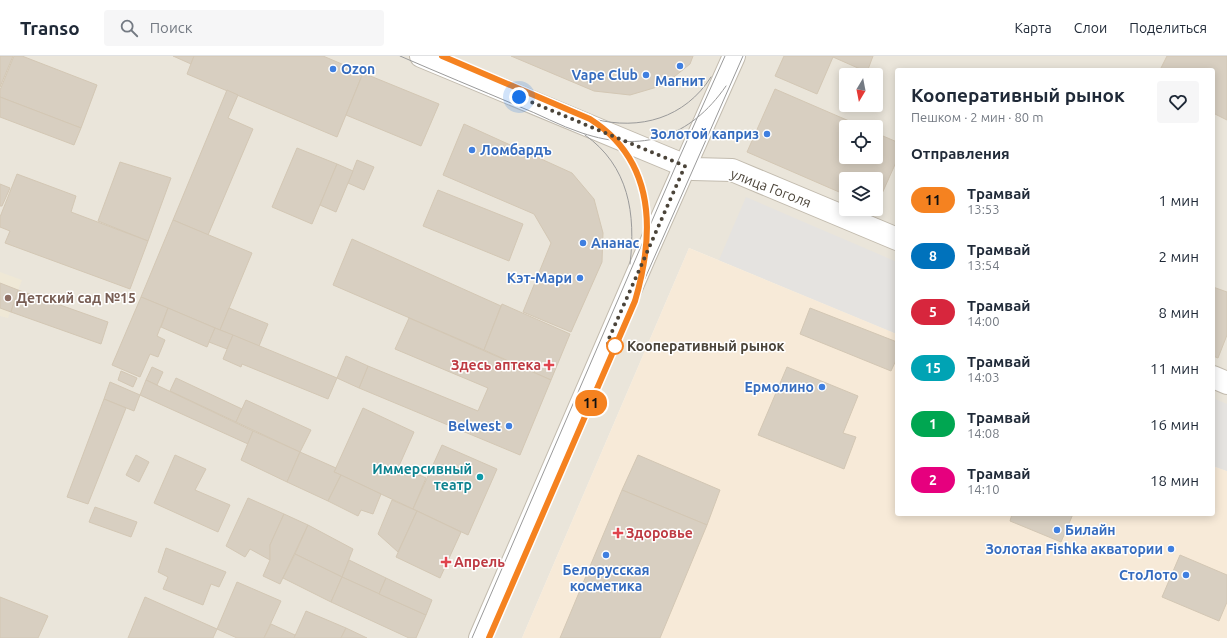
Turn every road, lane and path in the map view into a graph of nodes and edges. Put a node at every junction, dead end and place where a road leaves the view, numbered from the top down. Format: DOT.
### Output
graph roads {
  1 [pos="421,56"];
  2 [pos="734,56"];
  3 [pos="685,166"];
  4 [pos="895,238"];
  5 [pos="1215,378"];
  6 [pos="1227,383"];
  7 [pos="480,638"];
  1 -- 3 [label="street, улица Гоголя"];
  2 -- 3 [label="street"];
  3 -- 4 [label="street, улица Гоголя"];
  3 -- 7 [label="street"];
  5 -- 6 [label="street"];
}
